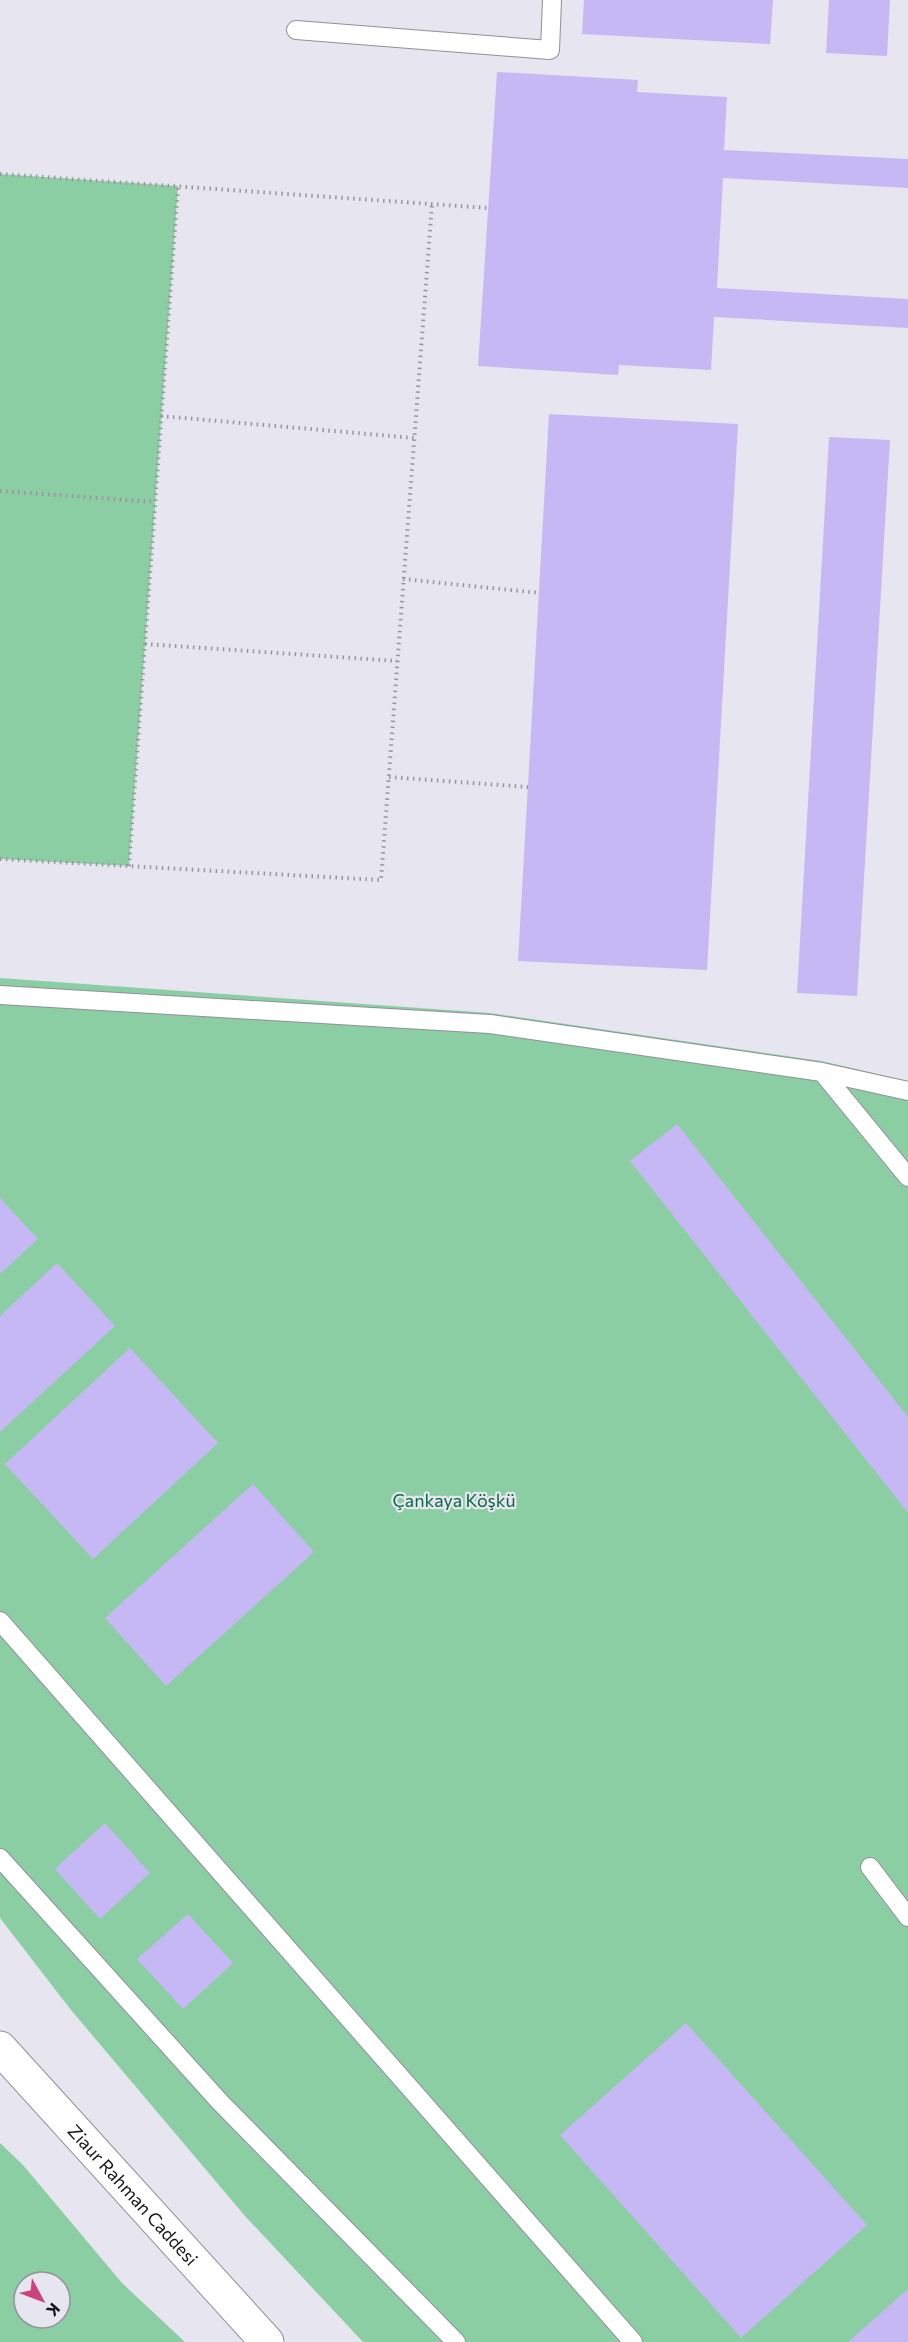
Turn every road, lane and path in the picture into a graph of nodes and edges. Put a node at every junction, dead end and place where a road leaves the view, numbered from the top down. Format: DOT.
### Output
graph roads {
  1 [pos="552,0"];
  2 [pos="296,30"];
  3 [pos="0,174"];
  4 [pos="178,186"];
  5 [pos="432,204"];
  6 [pos="488,208"];
  7 [pos="161,416"];
  8 [pos="414,438"];
  9 [pos="0,491"];
  10 [pos="155,502"];
  11 [pos="403,579"];
  12 [pos="540,593"];
  13 [pos="145,644"];
  14 [pos="397,661"];
  15 [pos="389,777"];
  16 [pos="528,787"];
  17 [pos="0,859"];
  18 [pos="129,866"];
  19 [pos="0,995"];
  20 [pos="822,1072"];
  21 [pos="908,1091"];
  22 [pos="908,1177"];
  23 [pos="0,1621"];
  24 [pos="0,1858"];
  25 [pos="870,1867"];
  26 [pos="908,1917"];
  27 [pos="0,2048"];
  28 [pos="267,2342"];
  29 [pos="456,2342"];
  30 [pos="633,2342"];
  1 -- 2 [label="lane"];
  3 -- 4 [label="path"];
  4 -- 5 [label="path"];
  4 -- 7 [label="path"];
  5 -- 6 [label="path"];
  5 -- 8 [label="path"];
  7 -- 8 [label="path"];
  7 -- 10 [label="path"];
  8 -- 11 [label="path"];
  9 -- 10 [label="path"];
  10 -- 13 [label="path"];
  11 -- 12 [label="path"];
  11 -- 14 [label="path"];
  13 -- 14 [label="path"];
  13 -- 18 [label="path"];
  14 -- 15 [label="path"];
  15 -- 16 [label="path"];
  15 -- 18 [label="path"];
  17 -- 18 [label="path"];
  19 -- 20 [label="lane"];
  20 -- 21 [label="lane"];
  20 -- 22 [label="lane"];
  23 -- 30 [label="lane"];
  24 -- 29 [label="lane"];
  25 -- 26 [label="lane"];
  27 -- 28 [label="main road, Ziaur Rahman Caddesi"];
}
